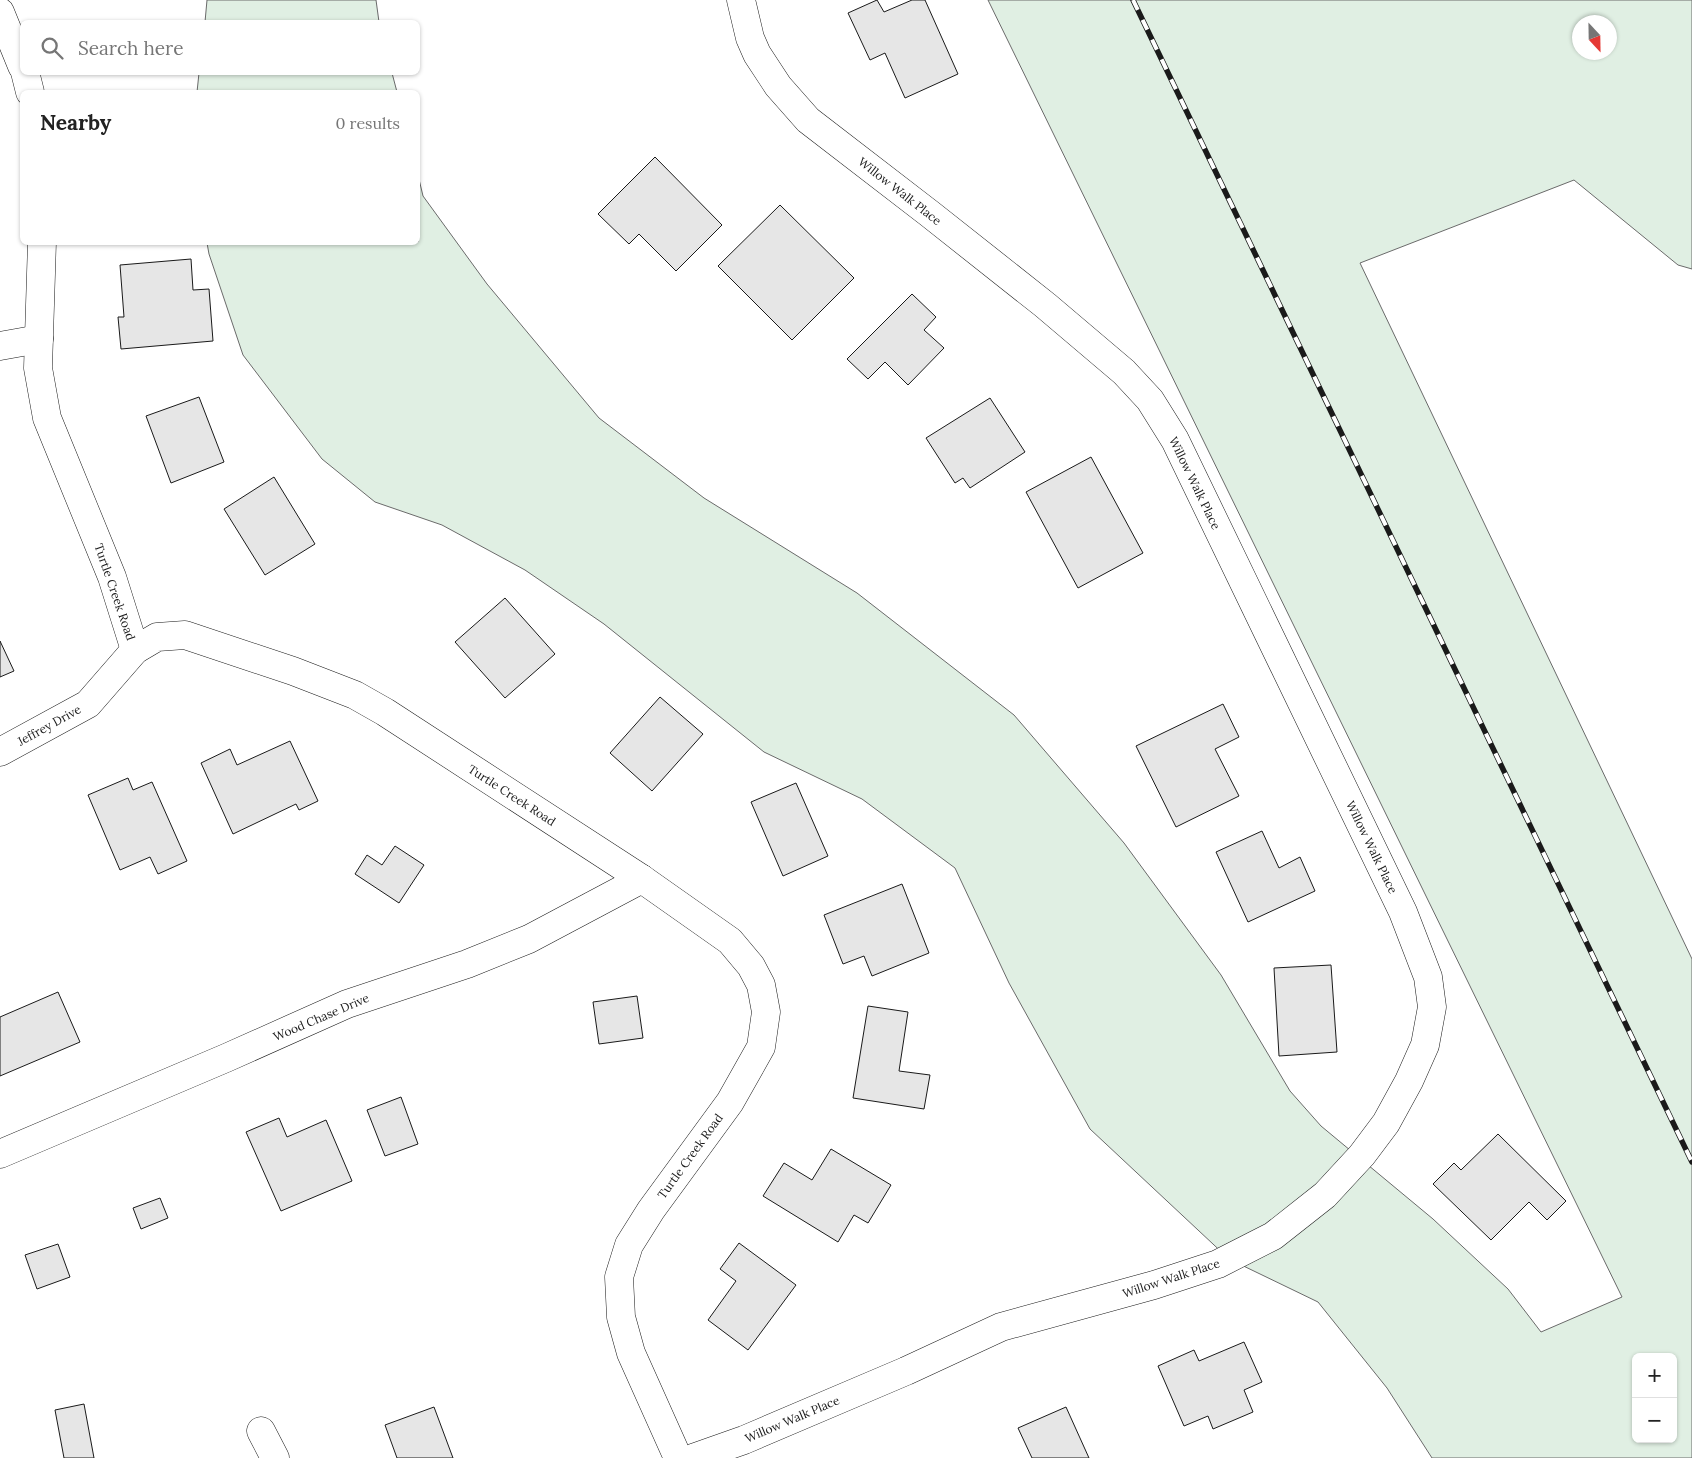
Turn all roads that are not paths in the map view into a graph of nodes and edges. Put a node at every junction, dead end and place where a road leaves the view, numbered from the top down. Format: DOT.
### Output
graph roads {
  1 [pos="741,0"];
  2 [pos="0,12"];
  3 [pos="20,61"];
  4 [pos="26,75"];
  5 [pos="30,90"];
  6 [pos="42,245"];
  7 [pos="39,339"];
  8 [pos="0,346"];
  9 [pos="135,650"];
  10 [pos="0,752"];
  11 [pos="642,879"];
  12 [pos="0,1154"];
  13 [pos="261,1431"];
  14 [pos="275,1458"];
  15 [pos="678,1458"];
  16 [pos="693,1458"];
  1 -- 16 [label="street, Willow Walk Place"];
  2 -- 3 [label="street"];
  4 -- 5 [label="street"];
  6 -- 7 [label="street, Turtle Creek Road"];
  7 -- 8 [label="street"];
  7 -- 9 [label="street, Turtle Creek Road"];
  9 -- 10 [label="street, Jeffrey Drive"];
  9 -- 11 [label="street, Turtle Creek Road"];
  11 -- 12 [label="street, Wood Chase Drive"];
  11 -- 15 [label="street, Turtle Creek Road"];
  13 -- 14 [label="street"];
}
